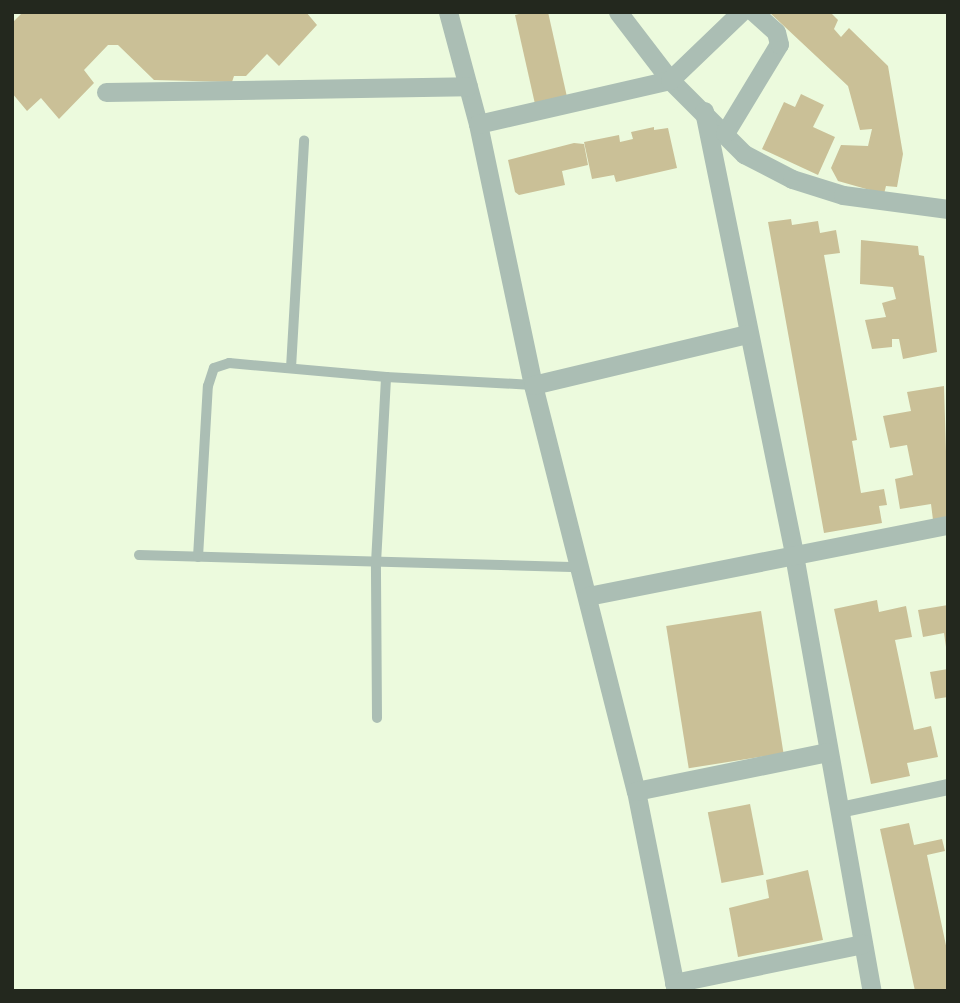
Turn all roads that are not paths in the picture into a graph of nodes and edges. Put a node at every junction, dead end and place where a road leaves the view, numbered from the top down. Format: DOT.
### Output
graph roads {
  1 [pos="448,12"];
  2 [pos="618,12"];
  3 [pos="741,12"];
  4 [pos="754,12"];
  5 [pos="670,80"];
  6 [pos="468,86"];
  7 [pos="106,92"];
  8 [pos="704,111"];
  9 [pos="478,124"];
  10 [pos="725,133"];
  11 [pos="304,140"];
  12 [pos="948,209"];
  13 [pos="747,334"];
  14 [pos="291,368"];
  15 [pos="386,377"];
  16 [pos="533,385"];
  17 [pos="948,525"];
  18 [pos="139,555"];
  19 [pos="794,555"];
  20 [pos="198,557"];
  21 [pos="376,563"];
  22 [pos="580,567"];
  23 [pos="588,596"];
  24 [pos="377,718"];
  25 [pos="828,752"];
  26 [pos="948,788"];
  27 [pos="636,791"];
  28 [pos="840,810"];
  29 [pos="863,944"];
  30 [pos="675,987"];
  31 [pos="872,991"];
  1 -- 6 [label="street"];
  2 -- 5 [label="street"];
  3 -- 5 [label="street"];
  4 -- 10 [label="street"];
  5 -- 8 [label="street"];
  5 -- 9 [label="street"];
  6 -- 7 [label="street"];
  6 -- 9 [label="street"];
  8 -- 10 [label="street"];
  8 -- 13 [label="street"];
  9 -- 16 [label="street"];
  10 -- 12 [label="street"];
  11 -- 14 [label="lane"];
  13 -- 16 [label="street"];
  13 -- 19 [label="street"];
  14 -- 15 [label="lane"];
  14 -- 20 [label="lane"];
  15 -- 16 [label="lane"];
  15 -- 21 [label="lane"];
  16 -- 22 [label="street"];
  17 -- 19 [label="street"];
  18 -- 20 [label="lane"];
  19 -- 23 [label="street"];
  19 -- 25 [label="street"];
  20 -- 21 [label="lane"];
  21 -- 22 [label="lane"];
  21 -- 24 [label="lane"];
  22 -- 23 [label="street"];
  23 -- 27 [label="street"];
  25 -- 27 [label="street"];
  25 -- 28 [label="street"];
  26 -- 28 [label="street"];
  27 -- 30 [label="street"];
  28 -- 29 [label="street"];
  29 -- 30 [label="street"];
  29 -- 31 [label="street"];
}
